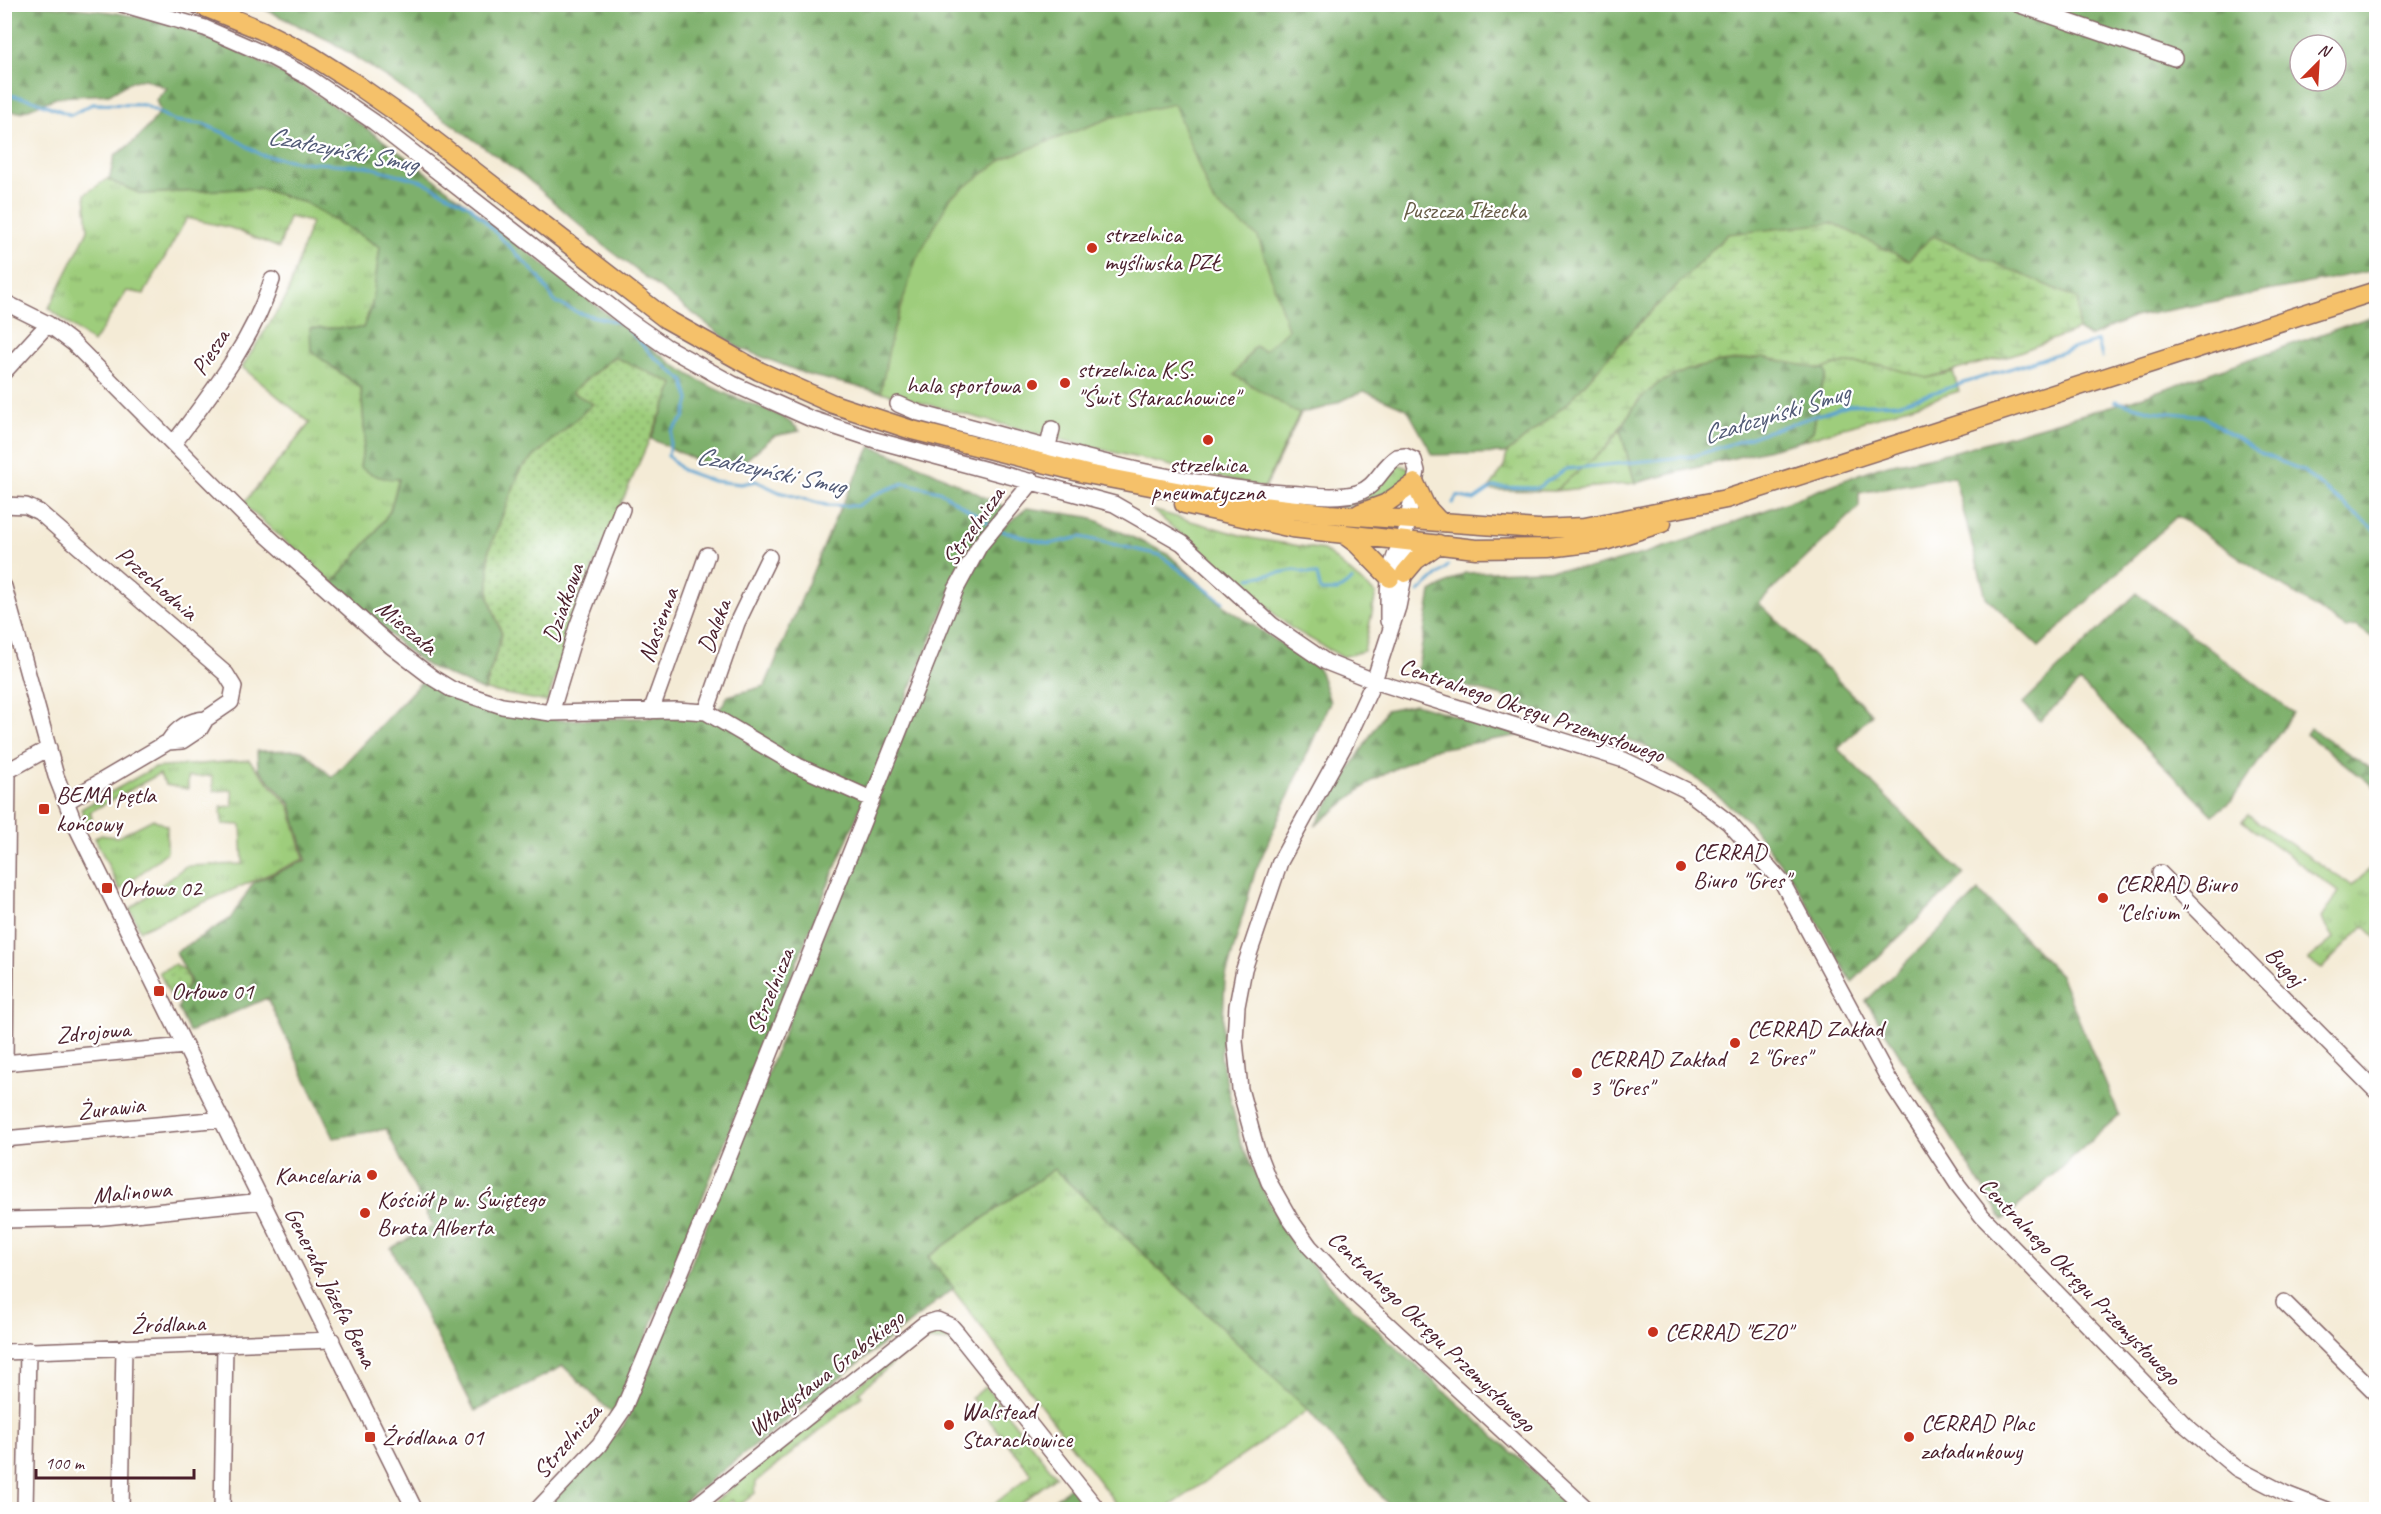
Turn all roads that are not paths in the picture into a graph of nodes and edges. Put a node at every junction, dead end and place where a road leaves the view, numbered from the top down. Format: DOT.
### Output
graph roads {
  1 [pos="122,4"];
  2 [pos="197,4"];
  3 [pos="2018,4"];
  4 [pos="2174,58"];
  5 [pos="272,280"];
  6 [pos="2376,291"];
  7 [pos="4,302"];
  8 [pos="48,324"];
  9 [pos="4,372"];
  10 [pos="898,404"];
  11 [pos="1052,429"];
  12 [pos="174,443"];
  13 [pos="1048,446"];
  14 [pos="1088,474"];
  15 [pos="1032,481"];
  16 [pos="1415,483"];
  17 [pos="1716,502"];
  18 [pos="4,505"];
  19 [pos="622,509"];
  20 [pos="1353,516"];
  21 [pos="1408,519"];
  22 [pos="1440,522"];
  23 [pos="1344,535"];
  24 [pos="1404,541"];
  25 [pos="1439,544"];
  26 [pos="707,555"];
  27 [pos="769,557"];
  28 [pos="1397,575"];
  29 [pos="4,588"];
  30 [pos="1374,681"];
  31 [pos="651,711"];
  32 [pos="706,712"];
  33 [pos="551,713"];
  34 [pos="49,748"];
  35 [pos="6,772"];
  36 [pos="871,799"];
  37 [pos="66,802"];
  38 [pos="2160,873"];
  39 [pos="185,1046"];
  40 [pos="5,1063"];
  41 [pos="2376,1091"];
  42 [pos="222,1119"];
  43 [pos="4,1139"];
  44 [pos="263,1201"];
  45 [pos="4,1220"];
  46 [pos="2284,1302"];
  47 [pos="332,1340"];
  48 [pos="225,1345"];
  49 [pos="124,1347"];
  50 [pos="28,1350"];
  51 [pos="4,1352"];
  52 [pos="2376,1393"];
  53 [pos="25,1509"];
  54 [pos="121,1509"];
  55 [pos="222,1509"];
  56 [pos="415,1509"];
  57 [pos="537,1509"];
  58 [pos="691,1509"];
  59 [pos="1098,1509"];
  60 [pos="1588,1509"];
  61 [pos="2327,1509"];
  1 -- 15 [label="street"];
  2 -- 14 [label="main road"];
  3 -- 4 [label="street"];
  5 -- 12 [label="street, Piesza"];
  6 -- 17 [label="main road"];
  7 -- 8 [label="street, Mieszała"];
  8 -- 9 [label="street"];
  8 -- 12 [label="street, Mieszała"];
  10 -- 13 [label="street"];
  11 -- 13 [label="street"];
  12 -- 33 [label="street, Mieszała"];
  13 -- 16 [label="street"];
  14 -- 20 [label="main road"];
  14 -- 23 [label="main road"];
  15 -- 30 [label="street"];
  15 -- 36 [label="street, Strzelnicza"];
  16 -- 20 [label="main road"];
  16 -- 21 [label="street"];
  16 -- 22 [label="main road"];
  17 -- 22 [label="main road"];
  17 -- 25 [label="main road"];
  18 -- 37 [label="street, Przechodnia"];
  19 -- 33 [label="street, Działkowa"];
  20 -- 21 [label="main road"];
  21 -- 22 [label="main road"];
  21 -- 24 [label="street"];
  23 -- 24 [label="main road"];
  23 -- 28 [label="main road"];
  24 -- 25 [label="main road"];
  24 -- 28 [label="street"];
  25 -- 28 [label="main road"];
  26 -- 31 [label="street, Nasienna"];
  27 -- 32 [label="street, Daleka"];
  28 -- 30 [label="street"];
  29 -- 34 [label="street, Generała Józefa Bema"];
  30 -- 60 [label="street, Centralnego Okręgu Przemysłowego"];
  30 -- 61 [label="street, Centralnego Okręgu Przemysłowego"];
  31 -- 32 [label="street, Mieszała"];
  31 -- 33 [label="street, Mieszała"];
  32 -- 36 [label="street, Mieszała"];
  34 -- 35 [label="street"];
  34 -- 37 [label="street, Generała Józefa Bema"];
  35 -- 40 [label="street"];
  36 -- 57 [label="street, Strzelnicza"];
  37 -- 39 [label="street, Generała Józefa Bema"];
  38 -- 41 [label="street, Bugaj"];
  39 -- 40 [label="street, Zdrojowa"];
  39 -- 42 [label="street, Generała Józefa Bema"];
  42 -- 43 [label="street, Żurawia"];
  42 -- 44 [label="street, Generała Józefa Bema"];
  44 -- 45 [label="street, Malinowa"];
  44 -- 47 [label="street, Generała Józefa Bema"];
  46 -- 52 [label="street"];
  47 -- 48 [label="street, Źródlana"];
  47 -- 56 [label="street, Generała Józefa Bema"];
  48 -- 49 [label="street, Źródlana"];
  48 -- 55 [label="street"];
  49 -- 50 [label="street, Źródlana"];
  49 -- 54 [label="street"];
  50 -- 51 [label="street, Źródlana"];
  50 -- 53 [label="street"];
  58 -- 59 [label="street, Władysława Grabskiego"];
}
